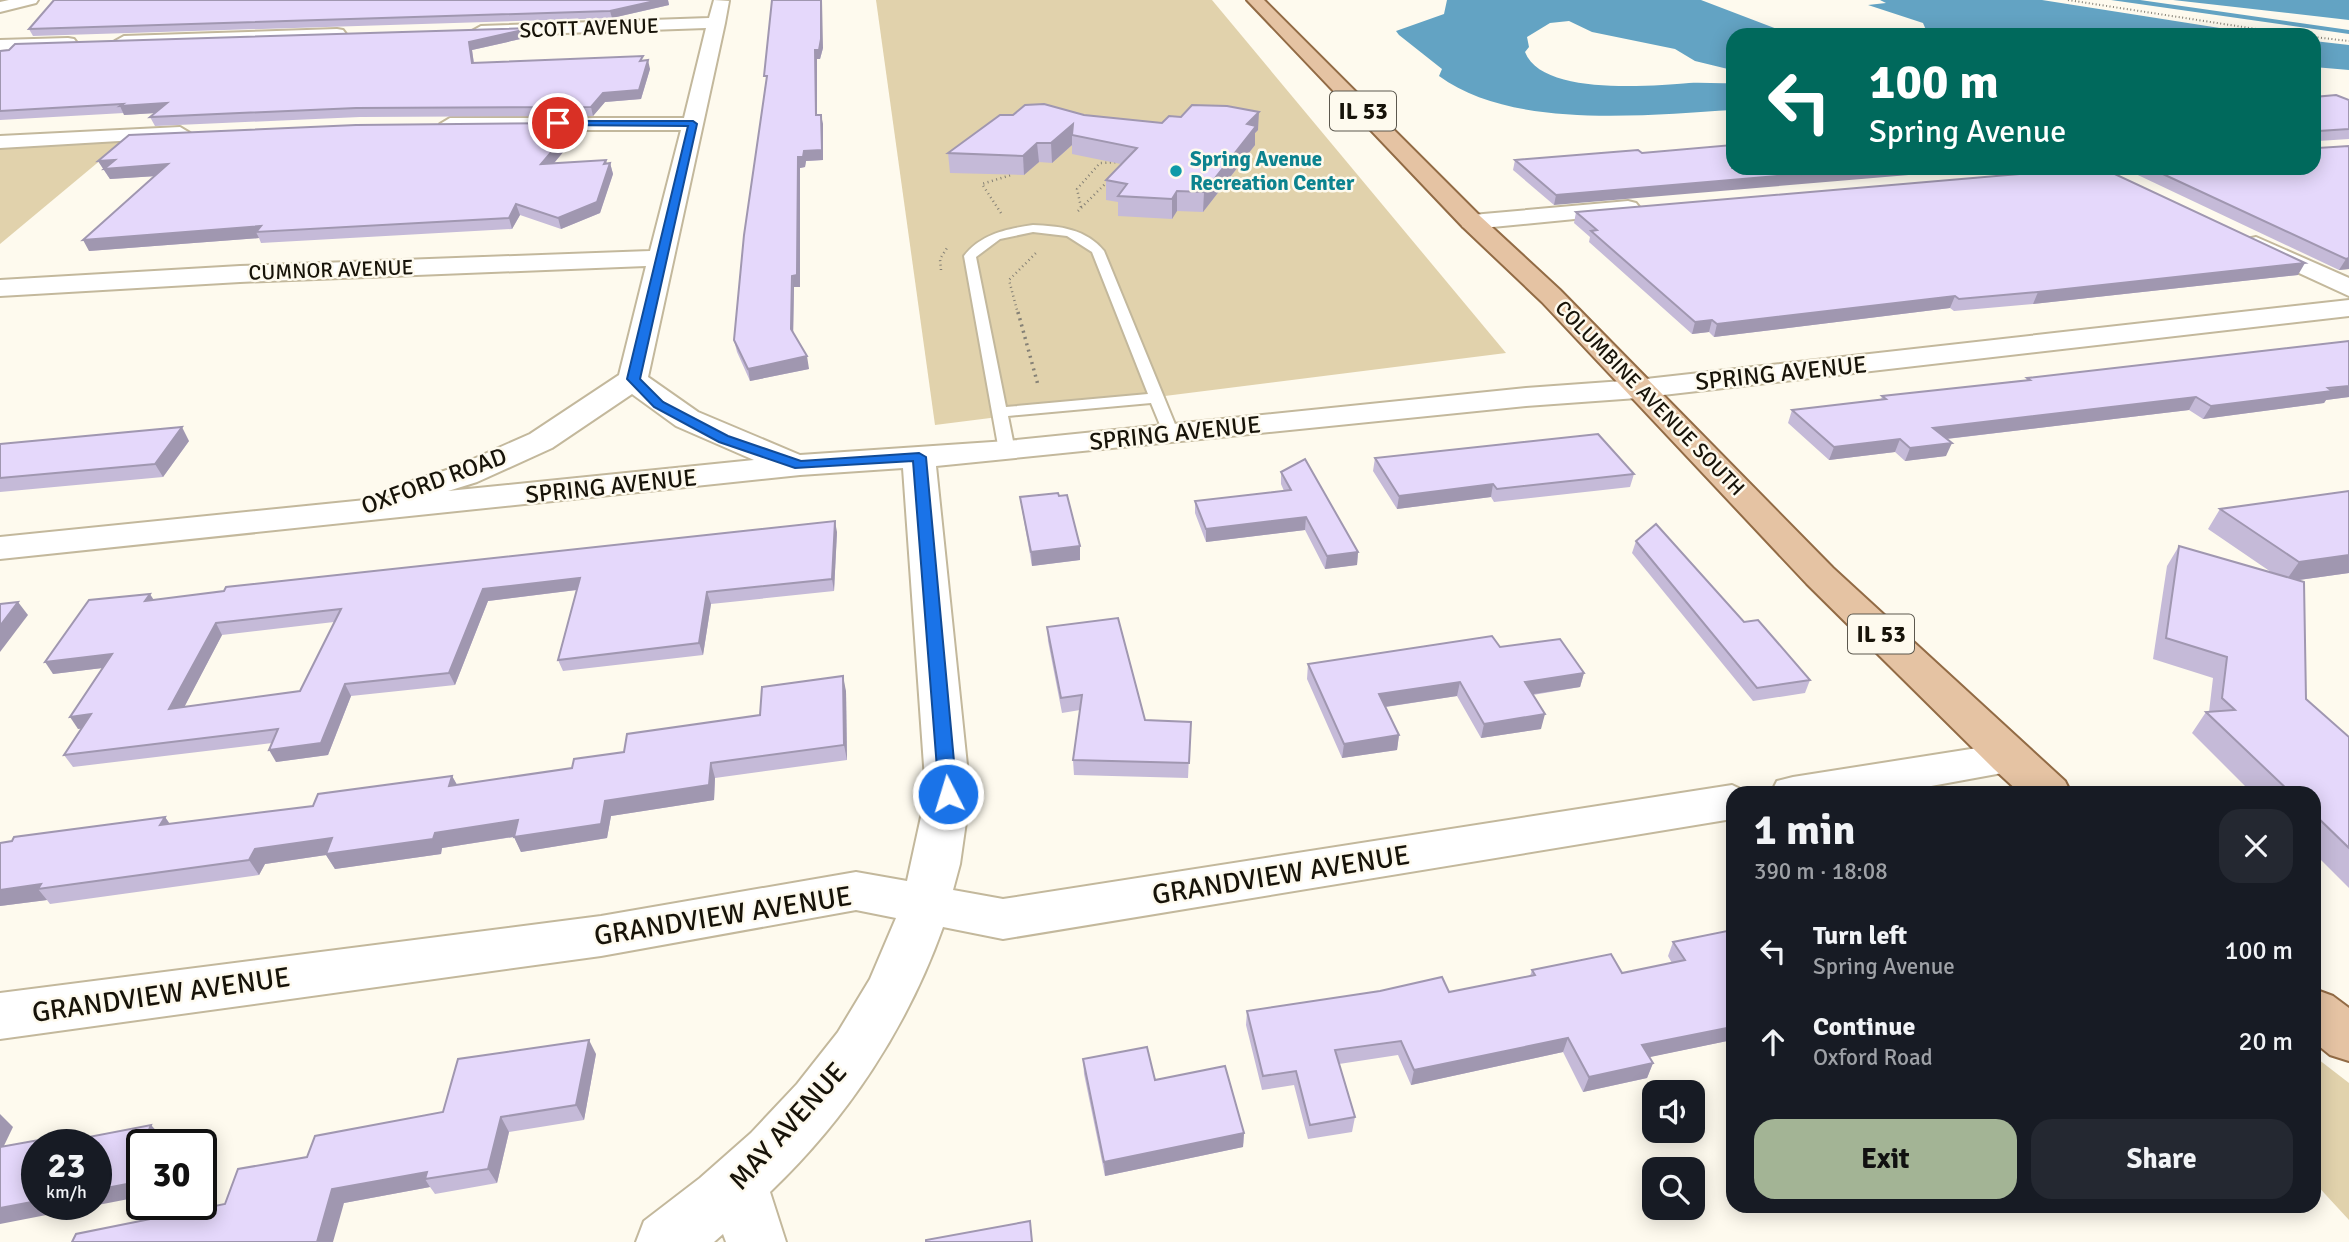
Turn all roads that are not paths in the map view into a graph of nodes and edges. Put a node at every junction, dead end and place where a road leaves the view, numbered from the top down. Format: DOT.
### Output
graph roads {
  1 [pos="30,0"];
  2 [pos="1255,0"];
  3 [pos="0,7"];
  4 [pos="719,12"];
  5 [pos="457,32"];
  6 [pos="351,34"];
  7 [pos="111,41"];
  8 [pos="83,42"];
  9 [pos="0,46"];
  10 [pos="693,124"];
  11 [pos="428,125"];
  12 [pos="207,132"];
  13 [pos="0,142"];
  14 [pos="1652,206"];
  15 [pos="1472,222"];
  16 [pos="2240,236"];
  17 [pos="663,258"];
  18 [pos="0,288"];
  19 [pos="2349,288"];
  20 [pos="2349,308"];
  21 [pos="634,379"];
  22 [pos="1637,389"];
  23 [pos="1157,398"];
  24 [pos="999,412"];
  25 [pos="1171,434"];
  26 [pos="1007,451"];
  27 [pos="919,457"];
  28 [pos="800,466"];
  29 [pos="340,514"];
  30 [pos="0,548"];
  31 [pos="2009,758"];
  32 [pos="1836,786"];
  33 [pos="2041,786"];
  34 [pos="1726,803"];
  35 [pos="928,904"];
  36 [pos="0,1016"];
  37 [pos="2321,1017"];
  38 [pos="2349,1038"];
  39 [pos="738,1185"];
  40 [pos="666,1242"];
  41 [pos="756,1242"];
  1 -- 3 [label="street"];
  2 -- 15 [label="main road, COLUMBINE AVENUE SOUTH / IL 53"];
  4 -- 5 [label="street, SCOTT AVENUE"];
  4 -- 10 [label="street"];
  6 -- 7 [label="street"];
  8 -- 9 [label="street"];
  10 -- 11 [label="street"];
  10 -- 17 [label="street"];
  12 -- 13 [label="street"];
  14 -- 15 [label="street"];
  15 -- 22 [label="main road, COLUMBINE AVENUE SOUTH / IL 53"];
  16 -- 19 [label="street"];
  17 -- 18 [label="street, CUMNOR AVENUE"];
  17 -- 21 [label="street"];
  20 -- 22 [label="street, SPRING AVENUE"];
  21 -- 28 [label="street"];
  21 -- 29 [label="street, OXFORD ROAD"];
  22 -- 25 [label="street, SPRING AVENUE"];
  22 -- 31 [label="main road, COLUMBINE AVENUE SOUTH / IL 53"];
  23 -- 24 [label="lane"];
  23 -- 24 [label="lane"];
  23 -- 25 [label="lane"];
  24 -- 26 [label="lane"];
  25 -- 26 [label="street, SPRING AVENUE"];
  26 -- 27 [label="street, SPRING AVENUE"];
  27 -- 28 [label="street, SPRING AVENUE"];
  27 -- 35 [label="street, MAY AVENUE"];
  28 -- 29 [label="street, SPRING AVENUE"];
  29 -- 30 [label="street, SPRING AVENUE"];
  31 -- 32 [label="street"];
  31 -- 33 [label="main road, COLUMBINE AVENUE SOUTH / IL 53"];
  34 -- 35 [label="street, GRANDVIEW AVENUE"];
  35 -- 36 [label="street, GRANDVIEW AVENUE"];
  35 -- 39 [label="street, MAY AVENUE"];
  37 -- 38 [label="main road"];
  39 -- 40 [label="street, MAY AVENUE"];
  39 -- 41 [label="street"];
}
